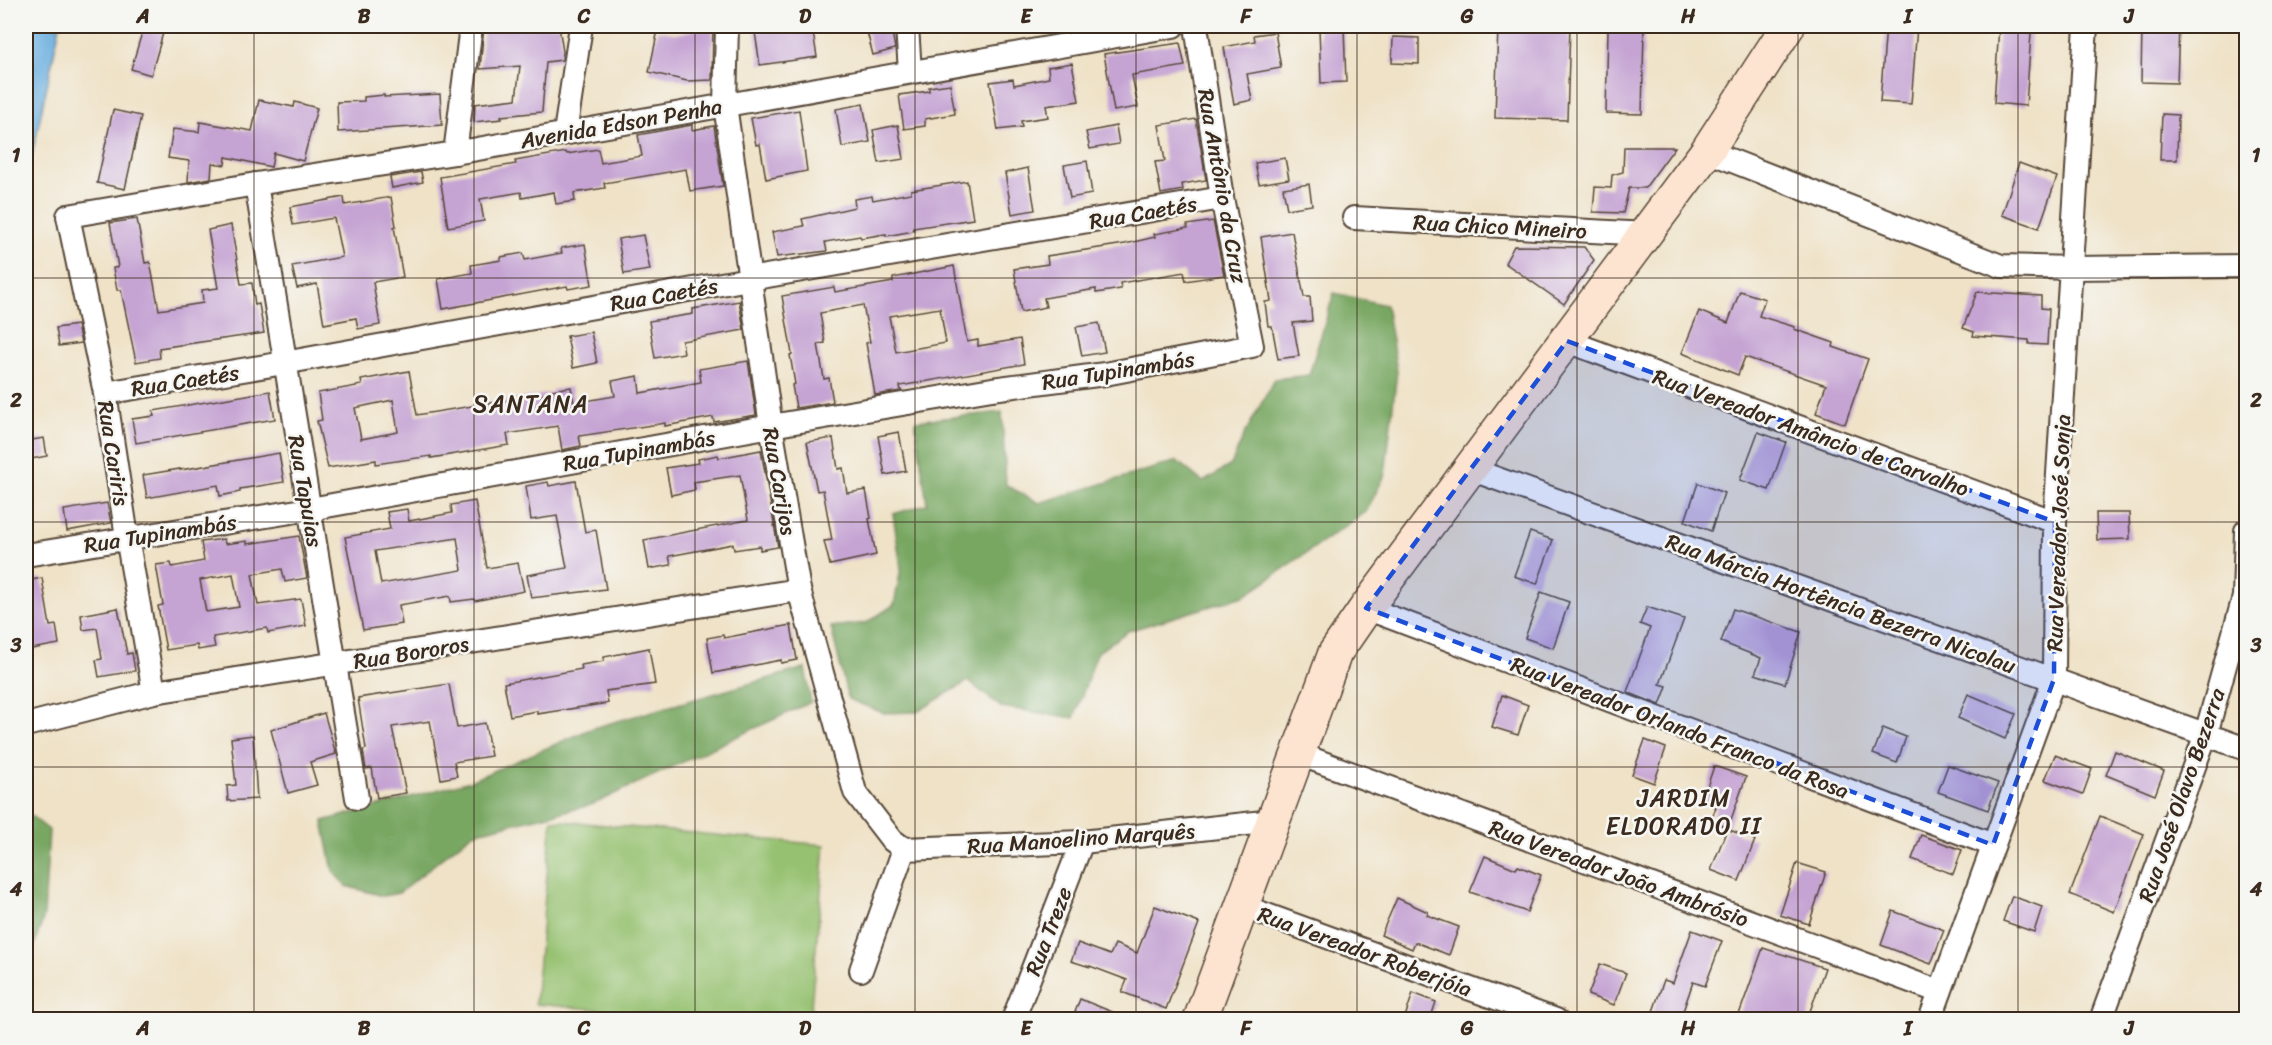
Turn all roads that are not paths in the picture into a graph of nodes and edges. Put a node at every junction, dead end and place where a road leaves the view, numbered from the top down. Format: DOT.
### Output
graph roads {
  1 [pos="471,26"];
  2 [pos="581,26"];
  3 [pos="727,26"];
  4 [pos="907,26"];
  5 [pos="1173,26"];
  6 [pos="1196,26"];
  7 [pos="1788,26"];
  8 [pos="2086,26"];
  9 [pos="910,72"];
  10 [pos="725,105"];
  11 [pos="566,133"];
  12 [pos="1707,152"];
  13 [pos="455,153"];
  14 [pos="256,184"];
  15 [pos="1222,198"];
  16 [pos="68,216"];
  17 [pos="1354,218"];
  18 [pos="1647,234"];
  19 [pos="2247,266"];
  20 [pos="2072,268"];
  21 [pos="749,279"];
  22 [pos="1567,341"];
  23 [pos="1252,346"];
  24 [pos="284,363"];
  25 [pos="105,393"];
  26 [pos="771,426"];
  27 [pos="1470,469"];
  28 [pos="310,509"];
  29 [pos="2055,522"];
  30 [pos="2247,531"];
  31 [pos="127,537"];
  32 [pos="26,555"];
  33 [pos="799,590"];
  34 [pos="1366,608"];
  35 [pos="334,664"];
  36 [pos="2054,679"];
  37 [pos="154,692"];
  38 [pos="26,725"];
  39 [pos="2206,734"];
  40 [pos="2247,749"];
  41 [pos="1299,754"];
  42 [pos="357,798"];
  43 [pos="1274,821"];
  44 [pos="1082,842"];
  45 [pos="898,845"];
  46 [pos="1993,845"];
  47 [pos="1242,906"];
  48 [pos="861,970"];
  49 [pos="1940,992"];
  50 [pos="1013,1020"];
  51 [pos="1200,1020"];
  52 [pos="1556,1020"];
  53 [pos="1930,1020"];
  54 [pos="2101,1020"];
  1 -- 13 [label="street"];
  2 -- 11 [label="street"];
  3 -- 10 [label="street, Rua Carijos"];
  4 -- 9 [label="street"];
  5 -- 9 [label="street, Avenida Edson Penha"];
  6 -- 15 [label="street, Rua Antônio da Cruz"];
  7 -- 12 [label="street"];
  8 -- 20 [label="street, Rua Vereador José Sonja"];
  9 -- 10 [label="street, Avenida Edson Penha"];
  10 -- 11 [label="street, Avenida Edson Penha"];
  10 -- 21 [label="street, Rua Carijos"];
  11 -- 13 [label="street, Avenida Edson Penha"];
  12 -- 18 [label="street"];
  12 -- 20 [label="street"];
  13 -- 14 [label="street, Avenida Edson Penha"];
  14 -- 16 [label="street, Avenida Edson Penha"];
  14 -- 24 [label="street, Rua Tapuias"];
  15 -- 21 [label="street, Rua Caetés"];
  15 -- 23 [label="street, Rua Antônio da Cruz"];
  16 -- 25 [label="street, Rua Cariris"];
  17 -- 18 [label="street, Rua Chico Mineiro"];
  18 -- 22 [label="street"];
  19 -- 20 [label="street"];
  20 -- 29 [label="street, Rua Vereador José Sonja"];
  21 -- 24 [label="street, Rua Caetés"];
  21 -- 26 [label="street, Rua Carijos"];
  22 -- 27 [label="street"];
  22 -- 29 [label="street, Rua Vereador Amâncio de Carvalho"];
  23 -- 26 [label="street, Rua Tupinambás"];
  24 -- 25 [label="street, Rua Caetés"];
  24 -- 28 [label="street, Rua Tapuias"];
  25 -- 31 [label="street, Rua Cariris"];
  26 -- 28 [label="street, Rua Tupinambás"];
  26 -- 33 [label="street, Rua Carijos"];
  27 -- 34 [label="street"];
  27 -- 36 [label="street, Rua Márcia Hortência Bezerra Nicolau"];
  28 -- 31 [label="street, Rua Tupinambás"];
  28 -- 35 [label="street, Rua Tapuias"];
  29 -- 36 [label="street, Rua Vereador José Sonja"];
  30 -- 39 [label="street, Rua José Olavo Bezerra"];
  31 -- 32 [label="street, Rua Tupinambás"];
  31 -- 37 [label="street, Rua Cariris"];
  33 -- 35 [label="street, Rua Bororos"];
  33 -- 45 [label="street, Rua Carijos"];
  34 -- 41 [label="street"];
  34 -- 46 [label="street, Rua Vereador Orlando Franco da Rosa"];
  35 -- 37 [label="street, Rua Bororos"];
  35 -- 42 [label="street, Rua Tapuias"];
  36 -- 39 [label="street, Rua Márcia Hortência Bezerra Nicolau"];
  36 -- 46 [label="street, Rua Vereador José Sonja"];
  37 -- 38 [label="street, Rua Bororos"];
  39 -- 40 [label="street, Rua Márcia Hortência Bezerra Nicolau"];
  39 -- 54 [label="street, Rua José Olavo Bezerra"];
  41 -- 43 [label="street"];
  41 -- 49 [label="street, Rua Vereador João Ambrósio"];
  43 -- 44 [label="street, Rua Manoelino Marquês"];
  43 -- 47 [label="street"];
  44 -- 45 [label="street, Rua Manoelino Marquês"];
  44 -- 50 [label="street, Rua Treze"];
  45 -- 48 [label="street"];
  46 -- 49 [label="street, Rua Vereador José Sonja"];
  47 -- 51 [label="street"];
  47 -- 52 [label="street, Rua Vereador Roberjóia"];
  49 -- 53 [label="street, Rua Vereador José Sonja"];
}
